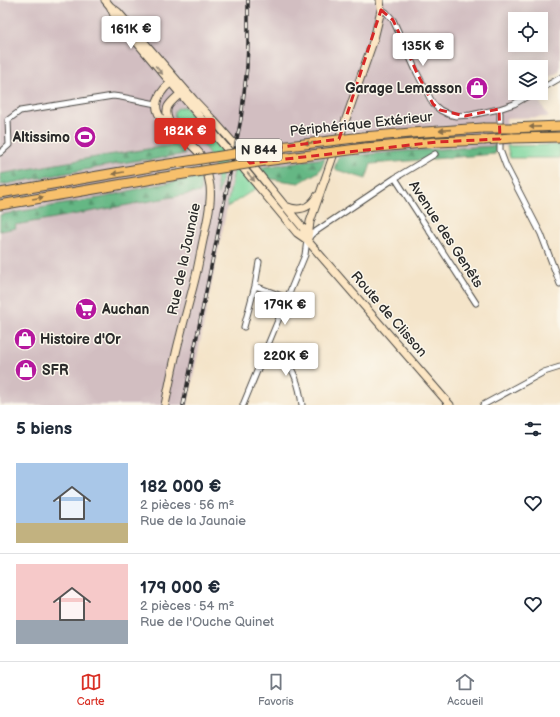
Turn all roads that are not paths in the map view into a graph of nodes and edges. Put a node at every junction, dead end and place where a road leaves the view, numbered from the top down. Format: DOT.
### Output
graph roads {
  1 [pos="105,0"];
  2 [pos="380,0"];
  3 [pos="381,10"];
  4 [pos="560,78"];
  5 [pos="172,80"];
  6 [pos="548,85"];
  7 [pos="179,90"];
  8 [pos="521,100"];
  9 [pos="156,104"];
  10 [pos="499,109"];
  11 [pos="169,121"];
  12 [pos="560,126"];
  13 [pos="174,130"];
  14 [pos="224,132"];
  15 [pos="560,137"];
  16 [pos="0,153"];
  17 [pos="434,154"];
  18 [pos="395,178"];
  19 [pos="322,187"];
  20 [pos="0,193"];
  21 [pos="0,205"];
  22 [pos="284,206"];
  23 [pos="308,240"];
  24 [pos="259,262"];
  25 [pos="560,284"];
  26 [pos="255,286"];
  27 [pos="287,298"];
  28 [pos="476,303"];
  29 [pos="244,327"];
  30 [pos="265,352"];
  31 [pos="560,367"];
  32 [pos="167,405"];
  33 [pos="243,405"];
  34 [pos="302,405"];
  35 [pos="450,405"];
  36 [pos="484,405"];
  1 -- 5 [label="main road, Route de Clisson"];
  2 -- 3 [label="main road"];
  3 -- 10 [label="street"];
  3 -- 19 [label="main road"];
  4 -- 6 [label="street"];
  5 -- 7 [label="main road, Route de Clisson"];
  5 -- 9 [label="main road"];
  5 -- 14 [label="main road, Route de Clisson"];
  7 -- 11 [label="main road"];
  7 -- 14 [label="main road, Route de Clisson"];
  7 -- 23 [label="main road, Route de Clisson, one-way"];
  8 -- 10 [label="street"];
  9 -- 11 [label="main road, Rue de la Jaunaie"];
  9 -- 13 [label="main road, Rue de la Jaunaie"];
  9 -- 16 [label="street"];
  10 -- 25 [label="street"];
  11 -- 13 [label="main road, Rue de la Jaunaie"];
  12 -- 20 [label="highway, Périphérique Extérieur / N 844, one-way, bridge"];
  13 -- 32 [label="main road, Rue de la Jaunaie"];
  14 -- 22 [label="main road, Route de Clisson"];
  21 -- 15 [label="highway, N 844, one-way, bridge"];
  17 -- 18 [label="street"];
  18 -- 23 [label="street"];
  18 -- 28 [label="street, Avenue des Genêts"];
  19 -- 22 [label="main road"];
  19 -- 23 [label="main road"];
  22 -- 23 [label="main road, Route de Clisson"];
  23 -- 27 [label="street"];
  23 -- 35 [label="main road, Route de Clisson"];
  24 -- 26 [label="street"];
  26 -- 27 [label="street"];
  26 -- 29 [label="street"];
  27 -- 30 [label="street"];
  30 -- 33 [label="street"];
  30 -- 34 [label="street"];
  31 -- 36 [label="street"];
}
